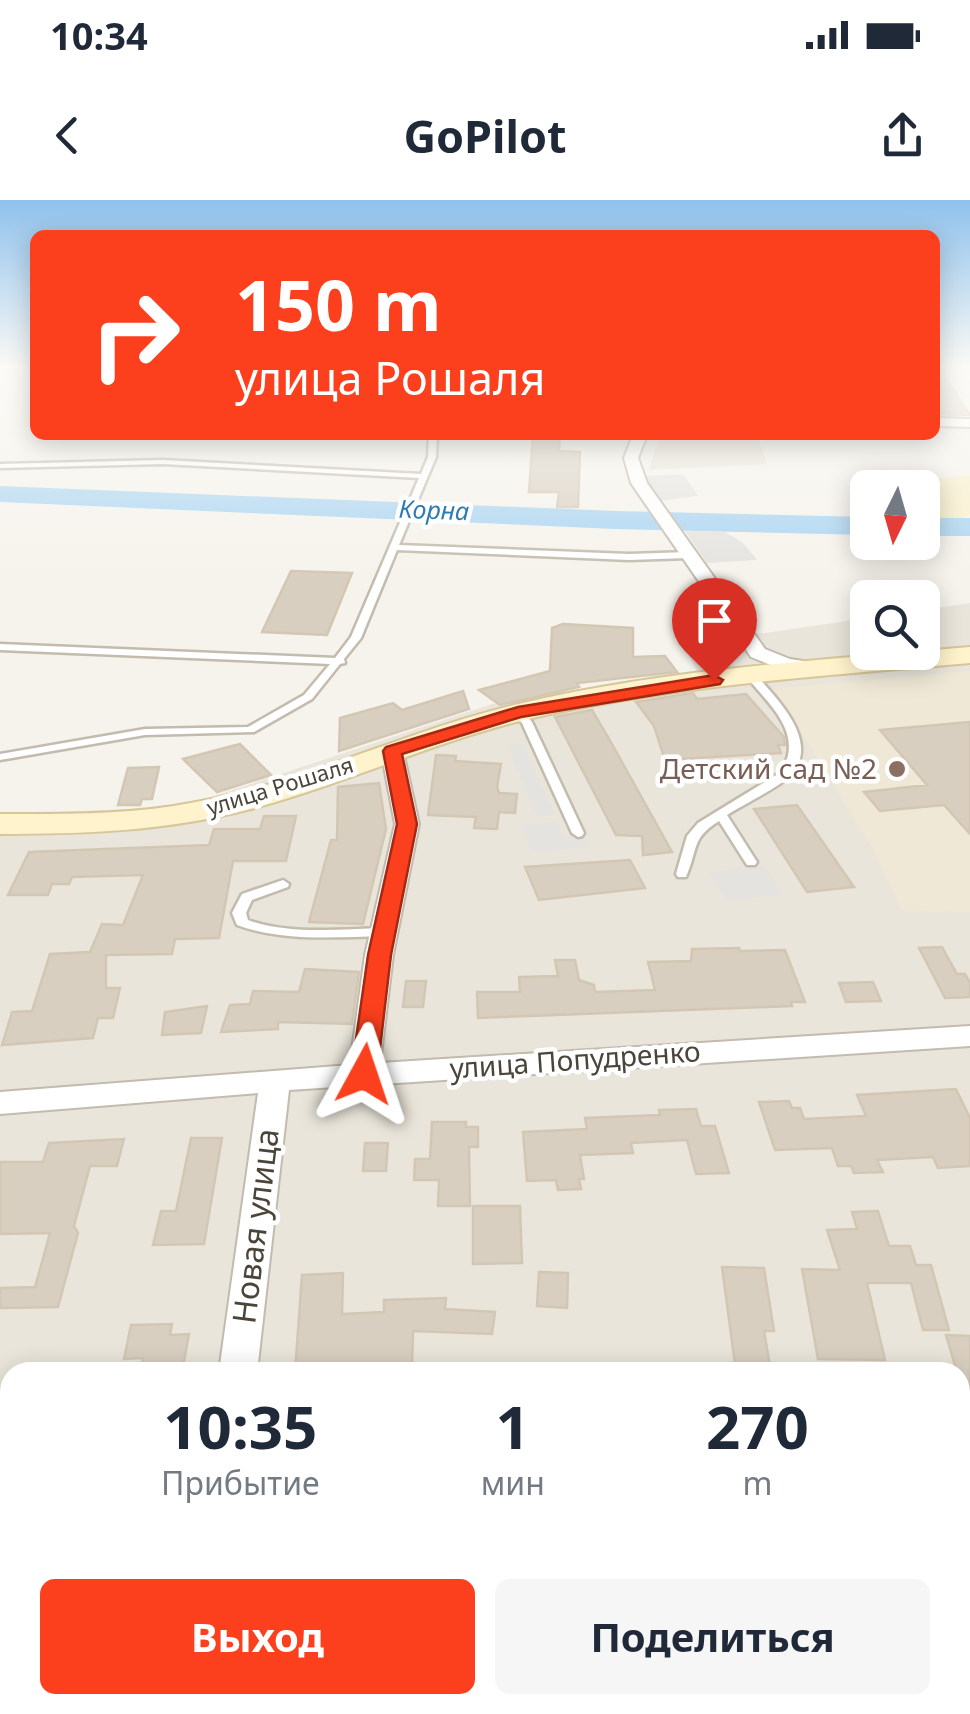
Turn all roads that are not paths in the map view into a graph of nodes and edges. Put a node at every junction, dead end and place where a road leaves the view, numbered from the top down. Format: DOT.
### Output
graph roads {
  1 [pos="433,440"];
  2 [pos="638,440"];
  3 [pos="0,466"];
  4 [pos="422,476"];
  5 [pos="394,547"];
  6 [pos="688,555"];
  7 [pos="0,647"];
  8 [pos="968,657"];
  9 [pos="341,661"];
  10 [pos="754,664"];
  11 [pos="518,712"];
  12 [pos="392,751"];
  13 [pos="0,757"];
  14 [pos="720,813"];
  15 [pos="0,824"];
  16 [pos="578,833"];
  17 [pos="751,862"];
  18 [pos="682,874"];
  19 [pos="282,884"];
  20 [pos="384,932"];
  21 [pos="970,1036"];
  22 [pos="364,1074"];
  23 [pos="275,1080"];
  24 [pos="0,1103"];
  25 [pos="239,1362"];
  1 -- 4 [label="lane"];
  2 -- 6 [label="street"];
  3 -- 4 [label="lane"];
  4 -- 5 [label="lane"];
  5 -- 6 [label="lane"];
  5 -- 9 [label="lane"];
  6 -- 10 [label="street"];
  7 -- 9 [label="lane"];
  8 -- 10 [label="main road, улица Рошаля"];
  9 -- 13 [label="lane"];
  10 -- 11 [label="main road, улица Рошаля"];
  10 -- 14 [label="lane"];
  11 -- 12 [label="main road, улица Рошаля"];
  11 -- 16 [label="lane"];
  12 -- 15 [label="main road, улица Рошаля"];
  12 -- 20 [label="street"];
  14 -- 17 [label="lane"];
  14 -- 18 [label="lane"];
  19 -- 20 [label="lane"];
  20 -- 22 [label="street"];
  21 -- 22 [label="street, улица Попудренко"];
  22 -- 23 [label="street, улица Попудренко"];
  23 -- 24 [label="street, улица Попудренко"];
  23 -- 25 [label="street, Новая улица"];
}
